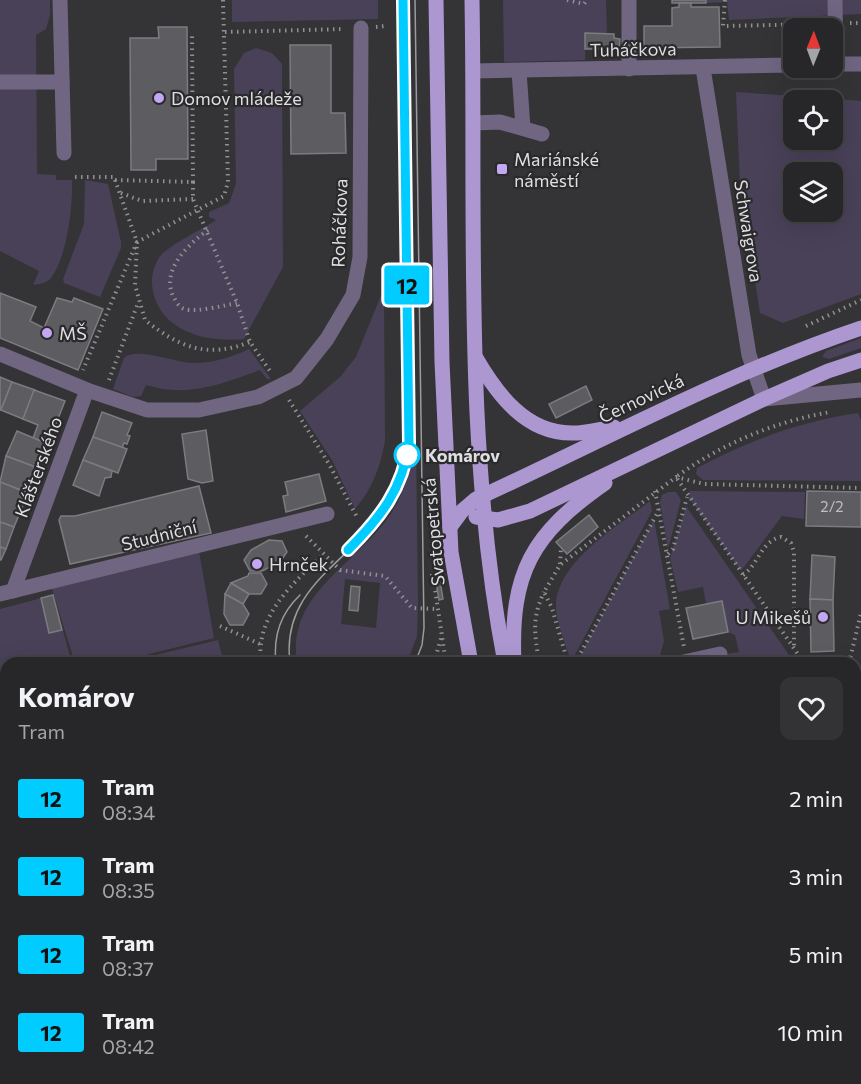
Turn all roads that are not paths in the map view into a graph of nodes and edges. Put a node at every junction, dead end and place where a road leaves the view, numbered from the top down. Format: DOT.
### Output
graph roads {
  1 [pos="60,0"];
  2 [pos="436,0"];
  3 [pos="472,0"];
  4 [pos="629,0"];
  5 [pos="835,0"];
  6 [pos="835,18"];
  7 [pos="361,28"];
  8 [pos="843,64"];
  9 [pos="861,64"];
  10 [pos="783,65"];
  11 [pos="703,68"];
  12 [pos="629,69"];
  13 [pos="473,71"];
  14 [pos="519,71"];
  15 [pos="0,82"];
  16 [pos="62,82"];
  17 [pos="474,123"];
  18 [pos="523,128"];
  19 [pos="542,134"];
  20 [pos="64,153"];
  21 [pos="861,328"];
  22 [pos="0,354"];
  23 [pos="475,357"];
  24 [pos="861,360"];
  25 [pos="753,368"];
  26 [pos="87,390"];
  27 [pos="861,390"];
  28 [pos="764,399"];
  29 [pos="629,425"];
  30 [pos="650,452"];
  31 [pos="482,497"];
  32 [pos="448,500"];
  33 [pos="462,512"];
  34 [pos="327,514"];
  35 [pos="483,518"];
  36 [pos="450,526"];
  37 [pos="6,592"];
  38 [pos="717,654"];
  39 [pos="470,657"];
  40 [pos="504,657"];
  41 [pos="514,657"];
  42 [pos="704,657"];
  1 -- 16 [label="street"];
  2 -- 32 [label="main road, Svatopetrská"];
  3 -- 13 [label="main road"];
  4 -- 12 [label="street"];
  5 -- 6 [label="street"];
  7 -- 26 [label="street, Roháčkova"];
  8 -- 9 [label="street"];
  10 -- 11 [label="street, Tuháčkova"];
  11 -- 12 [label="street, Tuháčkova"];
  11 -- 25 [label="street, Schwaigrova"];
  12 -- 14 [label="street, Tuháčkova"];
  13 -- 14 [label="street, Tuháčkova"];
  13 -- 17 [label="main road"];
  14 -- 18 [label="street"];
  15 -- 16 [label="street"];
  16 -- 20 [label="street"];
  17 -- 18 [label="street"];
  17 -- 23 [label="main road"];
  18 -- 19 [label="street"];
  21 -- 25 [label="main road, Černovická"];
  22 -- 26 [label="street, Roháčkova"];
  23 -- 29 [label="main road"];
  23 -- 31 [label="main road"];
  24 -- 28 [label="main road"];
  25 -- 28 [label="street, Schwaigrova"];
  25 -- 29 [label="main road, Černovická"];
  26 -- 37 [label="street, Klášterského"];
  27 -- 28 [label="street"];
  28 -- 30 [label="main road"];
  29 -- 31 [label="main road, Černovická"];
  30 -- 35 [label="main road"];
  30 -- 41 [label="main road"];
  31 -- 33 [label="main road, Černovická"];
  31 -- 35 [label="main road"];
  32 -- 33 [label="main road"];
  32 -- 36 [label="main road, Svatopetrská"];
  33 -- 35 [label="main road"];
  33 -- 36 [label="main road, Černovická"];
  34 -- 37 [label="street, Studniční"];
  35 -- 40 [label="main road"];
  36 -- 39 [label="main road, Svatopetrská"];
  38 -- 42 [label="street"];
}
